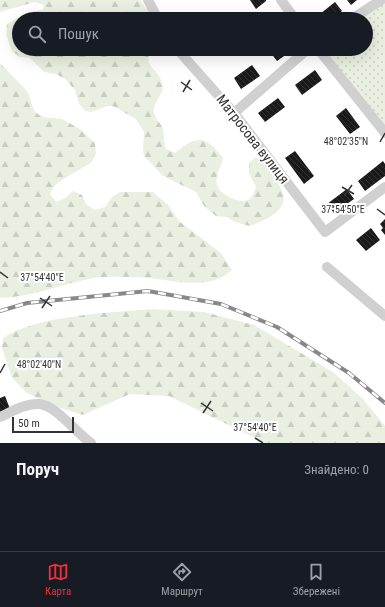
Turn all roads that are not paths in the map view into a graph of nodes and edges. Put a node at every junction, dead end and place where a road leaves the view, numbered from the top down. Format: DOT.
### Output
graph roads {
  1 [pos="148,0"];
  2 [pos="281,0"];
  3 [pos="381,0"];
  4 [pos="154,12"];
  5 [pos="290,12"];
  6 [pos="363,12"];
  7 [pos="183,56"];
  8 [pos="300,56"];
  9 [pos="324,56"];
  10 [pos="234,113"];
  11 [pos="385,133"];
  12 [pos="385,188"];
  13 [pos="327,267"];
  14 [pos="385,316"];
  15 [pos="0,417"];
  16 [pos="91,443"];
  1 -- 4 [label="street"];
  2 -- 5 [label="street"];
  3 -- 6 [label="street"];
  7 -- 10 [label="street, Матросова вулиця"];
  8 -- 10 [label="street"];
  9 -- 11 [label="street"];
  10 -- 12 [label="street, Матросова вулиця"];
  13 -- 14 [label="street"];
  15 -- 16 [label="street"];
}
